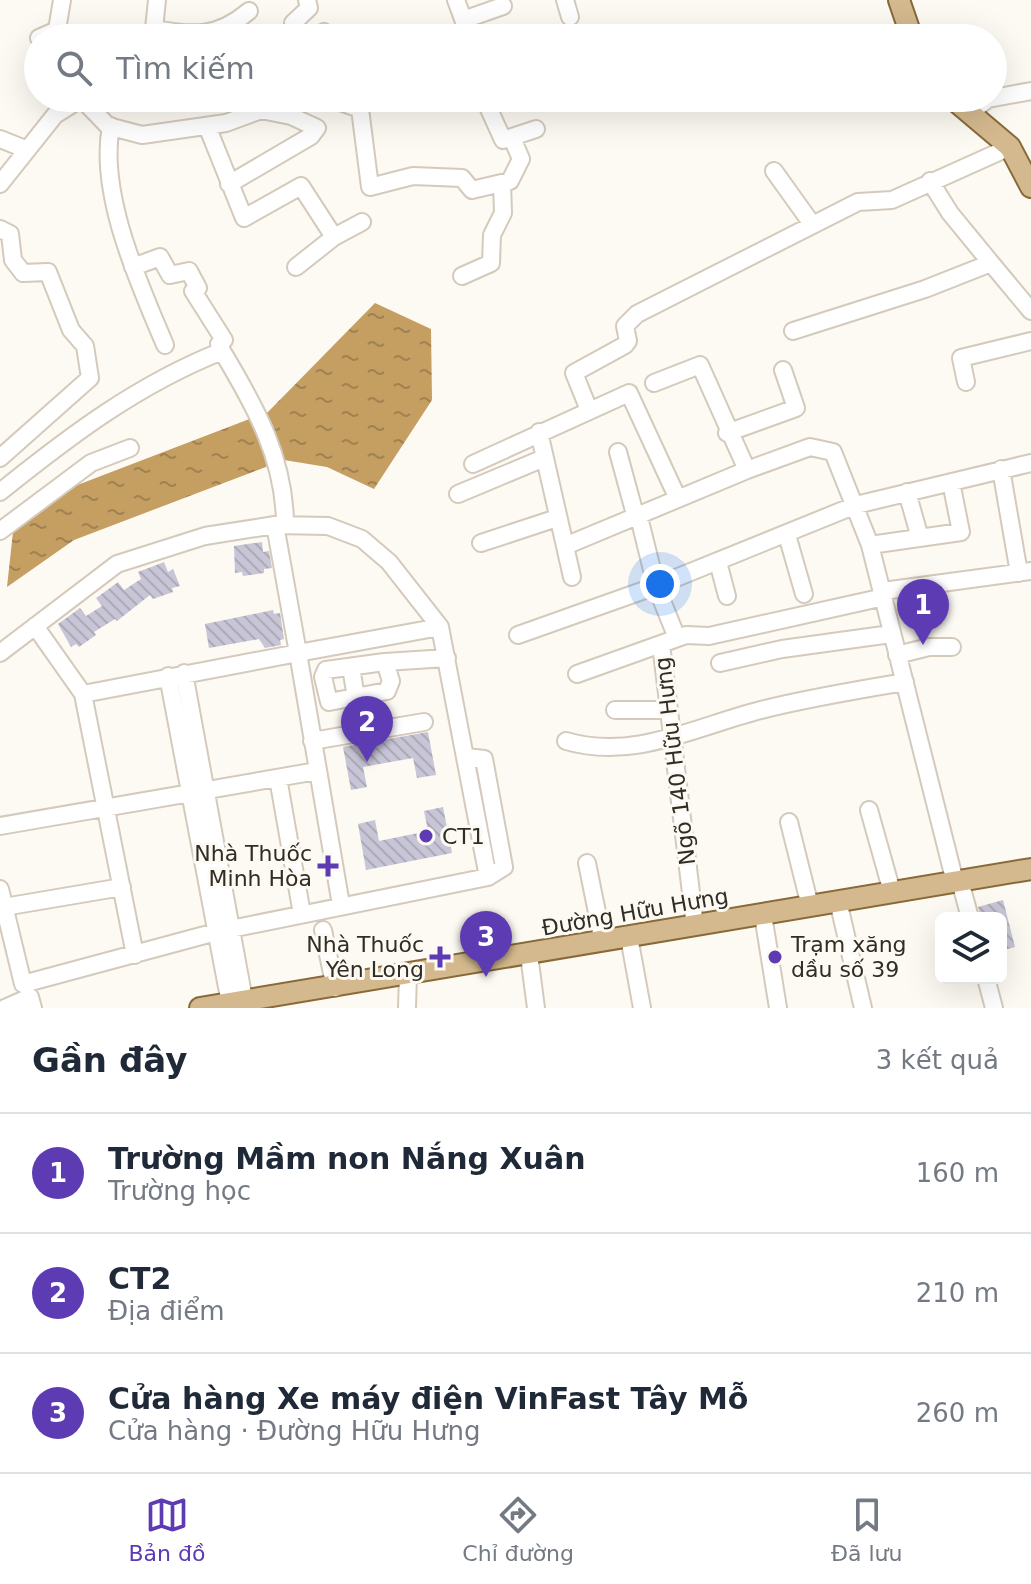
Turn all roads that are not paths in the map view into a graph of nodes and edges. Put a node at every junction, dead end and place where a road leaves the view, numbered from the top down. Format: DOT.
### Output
graph roads {
  1 [pos="62,0"];
  2 [pos="157,0"];
  3 [pos="307,0"];
  4 [pos="456,0"];
  5 [pos="565,0"];
  6 [pos="901,4"];
  7 [pos="503,6"];
  8 [pos="249,11"];
  9 [pos="570,17"];
  10 [pos="466,19"];
  11 [pos="60,24"];
  12 [pos="153,24"];
  13 [pos="234,24"];
  14 [pos="294,24"];
  15 [pos="467,24"];
  16 [pos="907,24"];
  17 [pos="1031,91"];
  18 [pos="1007,95"];
  19 [pos="60,112"];
  20 [pos="96,112"];
  21 [pos="256,112"];
  22 [pos="271,112"];
  23 [pos="361,112"];
  24 [pos="490,112"];
  25 [pos="971,112"];
  26 [pos="111,126"];
  27 [pos="207,126"];
  28 [pos="536,129"];
  29 [pos="512,138"];
  30 [pos="0,139"];
  31 [pos="1010,147"];
  32 [pos="25,149"];
  33 [pos="774,171"];
  34 [pos="930,181"];
  35 [pos="502,183"];
  36 [pos="0,184"];
  37 [pos="229,184"];
  38 [pos="1031,187"];
  39 [pos="362,222"];
  40 [pos="812,224"];
  41 [pos="0,229"];
  42 [pos="334,237"];
  43 [pos="991,263"];
  44 [pos="133,267"];
  45 [pos="296,267"];
  46 [pos="462,276"];
  47 [pos="1031,311"];
  48 [pos="793,331"];
  49 [pos="1031,341"];
  50 [pos="165,345"];
  51 [pos="222,351"];
  52 [pos="783,370"];
  53 [pos="966,382"];
  54 [pos="654,383"];
  55 [pos="589,410"];
  56 [pos="539,432"];
  57 [pos="727,433"];
  58 [pos="130,448"];
  59 [pos="618,452"];
  60 [pos="0,458"];
  61 [pos="544,458"];
  62 [pos="1031,463"];
  63 [pos="473,464"];
  64 [pos="1001,469"];
  65 [pos="747,470"];
  66 [pos="951,482"];
  67 [pos="0,492"];
  68 [pos="907,492"];
  69 [pos="458,494"];
  70 [pos="678,499"];
  71 [pos="856,505"];
  72 [pos="557,518"];
  73 [pos="638,518"];
  74 [pos="280,525"];
  75 [pos="0,531"];
  76 [pos="787,535"];
  77 [pos="920,538"];
  78 [pos="481,543"];
  79 [pos="870,545"];
  80 [pos="565,546"];
  81 [pos="718,562"];
  82 [pos="1025,572"];
  83 [pos="572,577"];
  84 [pos="656,586"];
  85 [pos="804,594"];
  86 [pos="883,594"];
  87 [pos="727,596"];
  88 [pos="35,626"];
  89 [pos="440,627"];
  90 [pos="891,634"];
  91 [pos="518,635"];
  92 [pos="677,638"];
  93 [pos="661,644"];
  94 [pos="952,647"];
  95 [pos="0,653"];
  96 [pos="298,653"];
  97 [pos="897,655"];
  98 [pos="447,658"];
  99 [pos="385,662"];
  100 [pos="720,663"];
  101 [pos="351,667"];
  102 [pos="176,674"];
  103 [pos="577,674"];
  104 [pos="905,682"];
  105 [pos="83,694"];
  106 [pos="356,698"];
  107 [pos="615,710"];
  108 [pos="669,710"];
  109 [pos="424,722"];
  110 [pos="673,740"];
  111 [pos="312,741"];
  112 [pos="566,741"];
  113 [pos="467,757"];
  114 [pos="317,771"];
  115 [pos="278,778"];
  116 [pos="198,794"];
  117 [pos="493,800"];
  118 [pos="475,804"];
  119 [pos="107,806"];
  120 [pos="869,810"];
  121 [pos="789,822"];
  122 [pos="0,826"];
  123 [pos="587,863"];
  124 [pos="1031,869"];
  125 [pos="488,877"];
  126 [pos="957,881"];
  127 [pos="122,887"];
  128 [pos="0,889"];
  129 [pos="892,892"];
  130 [pos="838,901"];
  131 [pos="341,905"];
  132 [pos="810,906"];
  133 [pos="4,907"];
  134 [pos="968,912"];
  135 [pos="302,914"];
  136 [pos="763,915"];
  137 [pos="695,926"];
  138 [pos="223,930"];
  139 [pos="323,930"];
  140 [pos="5,935"];
  141 [pos="629,937"];
  142 [pos="603,942"];
  143 [pos="135,955"];
  144 [pos="529,955"];
  145 [pos="408,975"];
  146 [pos="988,984"];
  147 [pos="335,988"];
  148 [pos="29,996"];
  149 [pos="237,1001"];
  150 [pos="5,1008"];
  151 [pos="200,1008"];
  152 [pos="407,1008"];
  153 [pos="536,1008"];
  154 [pos="642,1008"];
  155 [pos="778,1008"];
  156 [pos="863,1008"];
  157 [pos="994,1008"];
  1 -- 11 [label="street"];
  2 -- 12 [label="street"];
  3 -- 14 [label="street"];
  4 -- 10 [label="street"];
  5 -- 9 [label="street"];
  6 -- 16 [label="main road"];
  7 -- 10 [label="street"];
  8 -- 13 [label="street"];
  10 -- 15 [label="street"];
  17 -- 18 [label="street"];
  19 -- 32 [label="street"];
  20 -- 26 [label="street"];
  21 -- 27 [label="street"];
  22 -- 37 [label="street"];
  23 -- 35 [label="street"];
  24 -- 29 [label="street"];
  25 -- 31 [label="main road"];
  26 -- 27 [label="street"];
  26 -- 44 [label="street"];
  27 -- 37 [label="street"];
  28 -- 29 [label="street"];
  29 -- 35 [label="street"];
  30 -- 32 [label="street"];
  31 -- 34 [label="street"];
  31 -- 38 [label="main road"];
  32 -- 36 [label="street"];
  33 -- 40 [label="street"];
  34 -- 40 [label="street"];
  34 -- 43 [label="street"];
  35 -- 46 [label="street"];
  37 -- 42 [label="street"];
  39 -- 42 [label="street"];
  40 -- 55 [label="street"];
  41 -- 60 [label="street"];
  42 -- 45 [label="street"];
  43 -- 47 [label="street"];
  43 -- 48 [label="street"];
  44 -- 50 [label="street"];
  44 -- 51 [label="street"];
  49 -- 53 [label="street"];
  51 -- 67 [label="street"];
  51 -- 74 [label="street"];
  52 -- 57 [label="street"];
  54 -- 57 [label="street"];
  55 -- 56 [label="street"];
  55 -- 70 [label="street"];
  56 -- 61 [label="street"];
  56 -- 63 [label="street"];
  57 -- 65 [label="street"];
  58 -- 75 [label="street"];
  59 -- 73 [label="street"];
  61 -- 69 [label="street"];
  61 -- 72 [label="street"];
  62 -- 64 [label="street"];
  64 -- 66 [label="street"];
  64 -- 82 [label="street"];
  65 -- 70 [label="street"];
  65 -- 71 [label="street"];
  66 -- 68 [label="street"];
  66 -- 77 [label="street"];
  68 -- 71 [label="street"];
  68 -- 77 [label="street"];
  70 -- 73 [label="street"];
  71 -- 76 [label="street"];
  71 -- 79 [label="street"];
  72 -- 78 [label="street"];
  72 -- 80 [label="street"];
  73 -- 80 [label="street"];
  73 -- 84 [label="street"];
  74 -- 88 [label="street"];
  74 -- 89 [label="street"];
  74 -- 96 [label="street"];
  76 -- 81 [label="street"];
  76 -- 85 [label="street"];
  77 -- 79 [label="street"];
  79 -- 86 [label="street"];
  80 -- 83 [label="street"];
  81 -- 84 [label="street"];
  81 -- 87 [label="street"];
  82 -- 86 [label="street"];
  84 -- 91 [label="street"];
  84 -- 92 [label="street"];
  86 -- 90 [label="street"];
  86 -- 92 [label="street"];
  88 -- 95 [label="street"];
  88 -- 105 [label="street"];
  89 -- 96 [label="street"];
  89 -- 98 [label="street"];
  90 -- 97 [label="street"];
  90 -- 100 [label="street"];
  92 -- 93 [label="street"];
  93 -- 103 [label="street"];
  93 -- 108 [label="street, Ngõ 140 Hữu Hưng"];
  94 -- 97 [label="street"];
  96 -- 102 [label="street"];
  96 -- 111 [label="street"];
  97 -- 104 [label="street"];
  98 -- 99 [label="street"];
  98 -- 113 [label="street"];
  99 -- 101 [label="street"];
  99 -- 106 [label="street"];
  101 -- 106 [label="street"];
  101 -- 106 [label="street"];
  102 -- 105 [label="street"];
  102 -- 116 [label="street"];
  104 -- 110 [label="street"];
  104 -- 126 [label="street"];
  105 -- 119 [label="street"];
  107 -- 108 [label="street"];
  108 -- 110 [label="street, Ngõ 140 Hữu Hưng"];
  109 -- 111 [label="street"];
  110 -- 112 [label="street"];
  110 -- 137 [label="street, Ngõ 140 Hữu Hưng"];
  111 -- 114 [label="street"];
  113 -- 117 [label="street"];
  113 -- 118 [label="street"];
  114 -- 115 [label="street"];
  114 -- 131 [label="street"];
  115 -- 116 [label="street"];
  115 -- 135 [label="street"];
  116 -- 119 [label="street"];
  116 -- 138 [label="street"];
  117 -- 118 [label="street"];
  117 -- 125 [label="street"];
  118 -- 125 [label="street"];
  119 -- 122 [label="street"];
  119 -- 127 [label="street"];
  120 -- 129 [label="street"];
  121 -- 132 [label="street"];
  123 -- 142 [label="street"];
  124 -- 126 [label="main road, Đường Hữu Hưng"];
  125 -- 131 [label="street"];
  126 -- 129 [label="main road, Đường Hữu Hưng"];
  126 -- 134 [label="street"];
  127 -- 133 [label="street"];
  127 -- 143 [label="street"];
  128 -- 133 [label="street"];
  129 -- 130 [label="main road, Đường Hữu Hưng"];
  130 -- 132 [label="main road, Đường Hữu Hưng"];
  130 -- 156 [label="street"];
  131 -- 135 [label="street"];
  132 -- 136 [label="main road, Đường Hữu Hưng"];
  133 -- 140 [label="street"];
  135 -- 138 [label="street"];
  136 -- 137 [label="main road, Đường Hữu Hưng"];
  136 -- 155 [label="street"];
  137 -- 141 [label="main road, Đường Hữu Hưng"];
  138 -- 143 [label="street"];
  138 -- 149 [label="street"];
  139 -- 147 [label="street"];
  140 -- 148 [label="street"];
  141 -- 142 [label="main road, Đường Hữu Hưng"];
  141 -- 154 [label="street"];
  142 -- 144 [label="main road, Đường Hữu Hưng"];
  143 -- 148 [label="street"];
  144 -- 145 [label="main road, Đường Hữu Hưng"];
  144 -- 153 [label="street"];
  145 -- 147 [label="main road, Đường Hữu Hưng"];
  145 -- 152 [label="street"];
  146 -- 157 [label="street"];
  147 -- 149 [label="main road, Đường Hữu Hưng"];
  148 -- 150 [label="street"];
  149 -- 151 [label="main road, Đường Hữu Hưng"];
}
